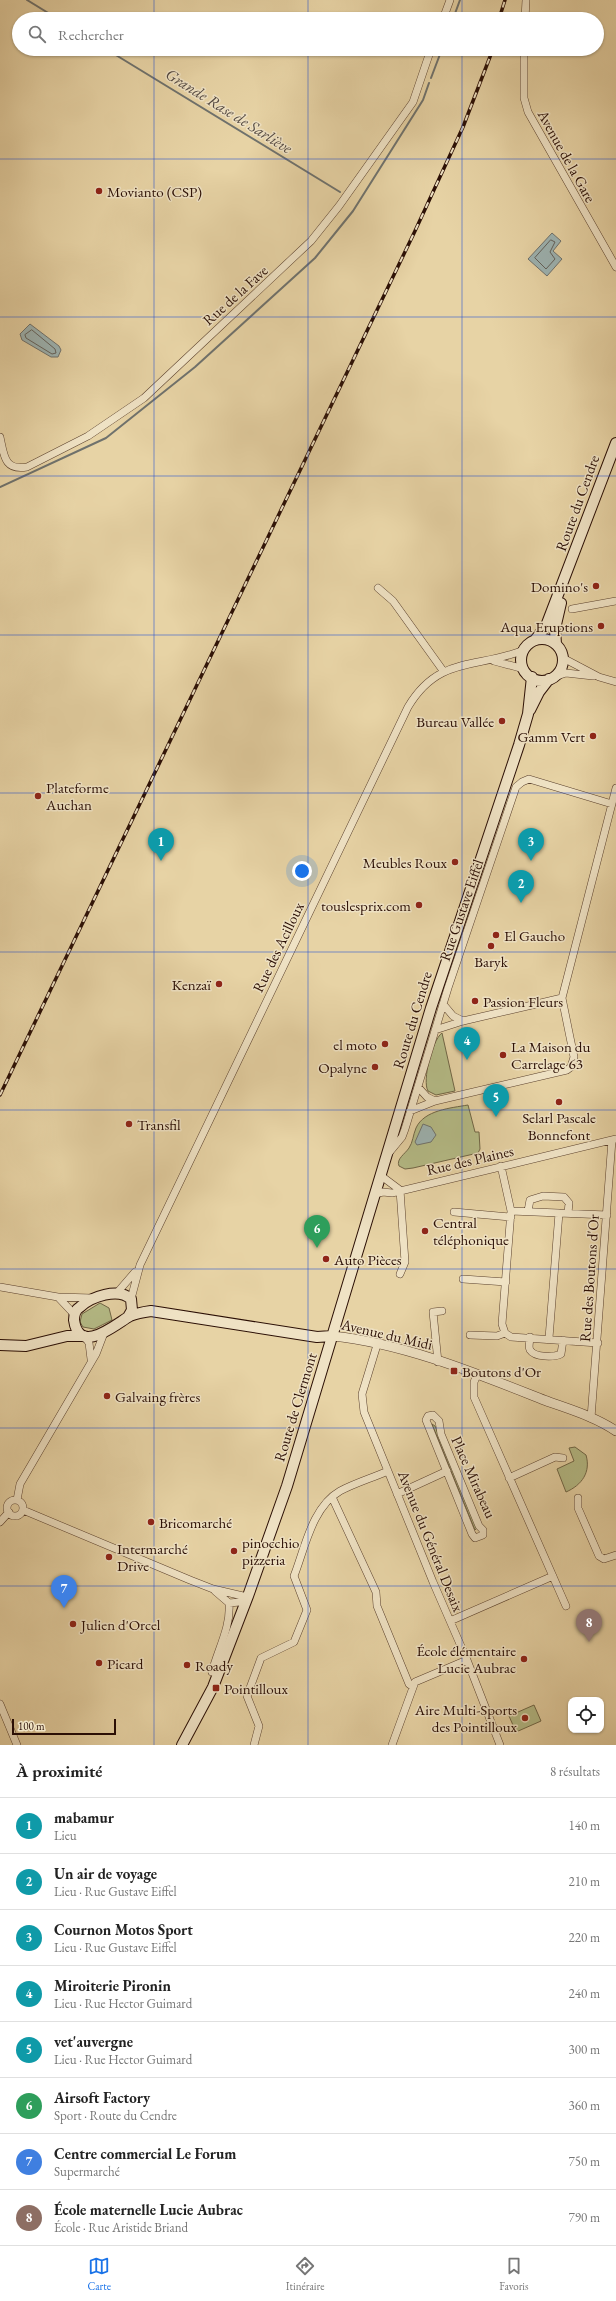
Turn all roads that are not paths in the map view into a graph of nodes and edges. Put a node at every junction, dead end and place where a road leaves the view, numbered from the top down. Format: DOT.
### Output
graph roads {
  1 [pos="450,0"];
  2 [pos="526,0"];
  3 [pos="446,12"];
  4 [pos="525,12"];
  5 [pos="429,56"];
  6 [pos="524,56"];
  7 [pos="616,267"];
  8 [pos="0,437"];
  9 [pos="616,443"];
  10 [pos="567,575"];
  11 [pos="378,588"];
  12 [pos="616,601"];
  13 [pos="572,609"];
  14 [pos="535,640"];
  15 [pos="556,644"];
  16 [pos="524,650"];
  17 [pos="563,658"];
  18 [pos="490,660"];
  19 [pos="524,669"];
  20 [pos="444,672"];
  21 [pos="532,677"];
  22 [pos="599,677"];
  23 [pos="551,678"];
  24 [pos="616,682"];
  25 [pos="528,714"];
  26 [pos="616,788"];
  27 [pos="612,804"];
  28 [pos="562,998"];
  29 [pos="443,1004"];
  30 [pos="463,1021"];
  31 [pos="435,1030"];
  32 [pos="418,1087"];
  33 [pos="435,1101"];
  34 [pos="410,1111"];
  35 [pos="614,1139"];
  36 [pos="385,1157"];
  37 [pos="501,1166"];
  38 [pos="380,1175"];
  39 [pos="400,1190"];
  40 [pos="375,1194"];
  41 [pos="528,1211"];
  42 [pos="454,1212"];
  43 [pos="559,1213"];
  44 [pos="511,1214"];
  45 [pos="568,1214"];
  46 [pos="607,1215"];
  47 [pos="140,1265"];
  48 [pos="400,1274"];
  49 [pos="463,1279"];
  50 [pos="506,1282"];
  51 [pos="0,1287"];
  52 [pos="116,1294"];
  53 [pos="58,1297"];
  54 [pos="94,1298"];
  55 [pos="131,1299"];
  56 [pos="151,1311"];
  57 [pos="442,1311"];
  58 [pos="74,1316"];
  59 [pos="128,1317"];
  60 [pos="104,1333"];
  61 [pos="505,1333"];
  62 [pos="470,1335"];
  63 [pos="84,1336"];
  64 [pos="332,1336"];
  65 [pos="530,1337"];
  66 [pos="549,1338"];
  67 [pos="563,1340"];
  68 [pos="46,1341"];
  69 [pos="598,1343"];
  70 [pos="377,1345"];
  71 [pos="0,1346"];
  72 [pos="91,1359"];
  73 [pos="438,1362"];
  74 [pos="477,1374"];
  75 [pos="591,1418"];
  76 [pos="612,1425"];
  77 [pos="616,1431"];
  78 [pos="563,1458"];
  79 [pos="388,1471"];
  80 [pos="447,1471"];
  81 [pos="509,1478"];
  82 [pos="397,1494"];
  83 [pos="332,1497"];
  84 [pos="578,1498"];
  85 [pos="17,1500"];
  86 [pos="23,1510"];
  87 [pos="9,1512"];
  88 [pos="0,1522"];
  89 [pos="616,1555"];
  90 [pos="553,1576"];
  91 [pos="213,1589"];
  92 [pos="244,1599"];
  93 [pos="229,1603"];
  94 [pos="566,1606"];
  95 [pos="450,1621"];
  96 [pos="467,1660"];
  97 [pos="212,1672"];
  98 [pos="413,1687"];
  99 [pos="0,1704"];
  100 [pos="195,1722"];
  101 [pos="18,1745"];
  102 [pos="182,1745"];
  103 [pos="254,1745"];
  104 [pos="392,1745"];
  105 [pos="500,1745"];
  1 -- 3 [label="street"];
  2 -- 4 [label="street"];
  5 -- 8 [label="street, Rue de la Fave"];
  6 -- 7 [label="street, Avenue de la Gare"];
  9 -- 10 [label="main road, Route du Cendre"];
  10 -- 14 [label="main road, Route du Cendre"];
  10 -- 15 [label="main road, Route du Cendre"];
  11 -- 20 [label="street"];
  12 -- 13 [label="street"];
  14 -- 15 [label="main road"];
  14 -- 16 [label="main road"];
  15 -- 17 [label="main road"];
  16 -- 18 [label="street, Rue des Acilloux"];
  16 -- 19 [label="main road"];
  17 -- 22 [label="street"];
  17 -- 23 [label="main road"];
  18 -- 19 [label="street, Rue des Acilloux"];
  18 -- 20 [label="street, Rue des Acilloux"];
  19 -- 21 [label="main road"];
  20 -- 47 [label="street, Rue des Acilloux"];
  21 -- 23 [label="main road"];
  21 -- 25 [label="main road, Route du Cendre"];
  22 -- 23 [label="street"];
  22 -- 24 [label="street"];
  23 -- 25 [label="main road, Route du Cendre"];
  25 -- 36 [label="main road, Route du Cendre"];
  26 -- 27 [label="street"];
  27 -- 28 [label="street"];
  27 -- 29 [label="street, Rue Gustave Eiffel"];
  28 -- 30 [label="street"];
  28 -- 33 [label="street"];
  29 -- 30 [label="street"];
  29 -- 31 [label="street, Rue Gustave Eiffel"];
  30 -- 31 [label="street"];
  31 -- 32 [label="street, Rue Gustave Eiffel"];
  32 -- 33 [label="street"];
  32 -- 34 [label="street, Rue Gustave Eiffel"];
  33 -- 34 [label="street"];
  34 -- 36 [label="street, Rue Gustave Eiffel"];
  35 -- 37 [label="street, Rue des Plaines"];
  35 -- 46 [label="street, Rue des Boutons d'Or"];
  36 -- 38 [label="main road, Route du Cendre"];
  37 -- 39 [label="street, Rue des Plaines"];
  37 -- 44 [label="street"];
  38 -- 39 [label="street"];
  38 -- 40 [label="main road, Route du Cendre"];
  39 -- 40 [label="street, Rue des Plaines"];
  39 -- 48 [label="street"];
  40 -- 64 [label="main road, Route du Cendre"];
  41 -- 43 [label="street"];
  41 -- 44 [label="street"];
  41 -- 45 [label="street"];
  42 -- 44 [label="street"];
  43 -- 45 [label="street"];
  43 -- 66 [label="street"];
  44 -- 50 [label="street"];
  45 -- 46 [label="street"];
  46 -- 69 [label="street, Rue des Boutons d'Or"];
  47 -- 52 [label="street, Rue des Acilloux"];
  47 -- 55 [label="street, Rue des Acilloux"];
  49 -- 50 [label="street"];
  50 -- 61 [label="street"];
  51 -- 53 [label="street"];
  52 -- 54 [label="main road"];
  52 -- 55 [label="main road, Avenue du Midi"];
  53 -- 54 [label="street"];
  53 -- 58 [label="street"];
  54 -- 58 [label="main road"];
  55 -- 56 [label="main road, Avenue du Midi"];
  55 -- 59 [label="main road"];
  56 -- 59 [label="main road, Avenue du Midi"];
  56 -- 64 [label="main road, Avenue du Midi"];
  57 -- 73 [label="street"];
  58 -- 63 [label="main road"];
  58 -- 68 [label="main road"];
  59 -- 60 [label="main road, Avenue du Midi"];
  60 -- 63 [label="main road"];
  60 -- 72 [label="street"];
  61 -- 62 [label="street"];
  61 -- 65 [label="street"];
  63 -- 68 [label="main road"];
  63 -- 72 [label="street"];
  64 -- 70 [label="street, Avenue du Midi"];
  64 -- 92 [label="main road, Route de Clermont"];
  65 -- 66 [label="street"];
  65 -- 67 [label="street"];
  66 -- 67 [label="street"];
  67 -- 69 [label="street"];
  68 -- 71 [label="main road"];
  69 -- 75 [label="street, Rue des Boutons d'Or"];
  70 -- 73 [label="street, Avenue du Midi"];
  70 -- 79 [label="street, Avenue du Général Desaix"];
  72 -- 85 [label="street"];
  73 -- 74 [label="street, Avenue du Midi"];
  74 -- 75 [label="street, Avenue du Midi"];
  74 -- 81 [label="street"];
  75 -- 76 [label="street, Avenue du Midi"];
  76 -- 77 [label="street, Avenue du Midi"];
  78 -- 81 [label="street"];
  79 -- 82 [label="street, Avenue du Général Desaix"];
  79 -- 83 [label="street"];
  80 -- 80 [label="street, Place Mirabeau"];
  80 -- 82 [label="street, Place Mirabeau"];
  81 -- 90 [label="street"];
  82 -- 95 [label="street, Avenue du Général Desaix"];
  83 -- 98 [label="street"];
  83 -- 103 [label="street"];
  84 -- 89 [label="street"];
  85 -- 86 [label="street"];
  85 -- 87 [label="street"];
  86 -- 87 [label="street"];
  86 -- 91 [label="street"];
  87 -- 88 [label="street"];
  90 -- 94 [label="street"];
  90 -- 95 [label="street"];
  91 -- 92 [label="street"];
  91 -- 93 [label="street"];
  92 -- 93 [label="street"];
  92 -- 97 [label="main road, Route de Clermont"];
  92 -- 100 [label="main road, Route de Clermont"];
  93 -- 97 [label="street, Route de Clermont"];
  95 -- 96 [label="street, Avenue du Général Desaix"];
  96 -- 98 [label="street"];
  96 -- 105 [label="street, Avenue du Général Desaix"];
  97 -- 100 [label="main road, Route de Clermont"];
  98 -- 104 [label="street"];
  99 -- 101 [label="street"];
  100 -- 102 [label="main road, Route de Clermont"];
}
